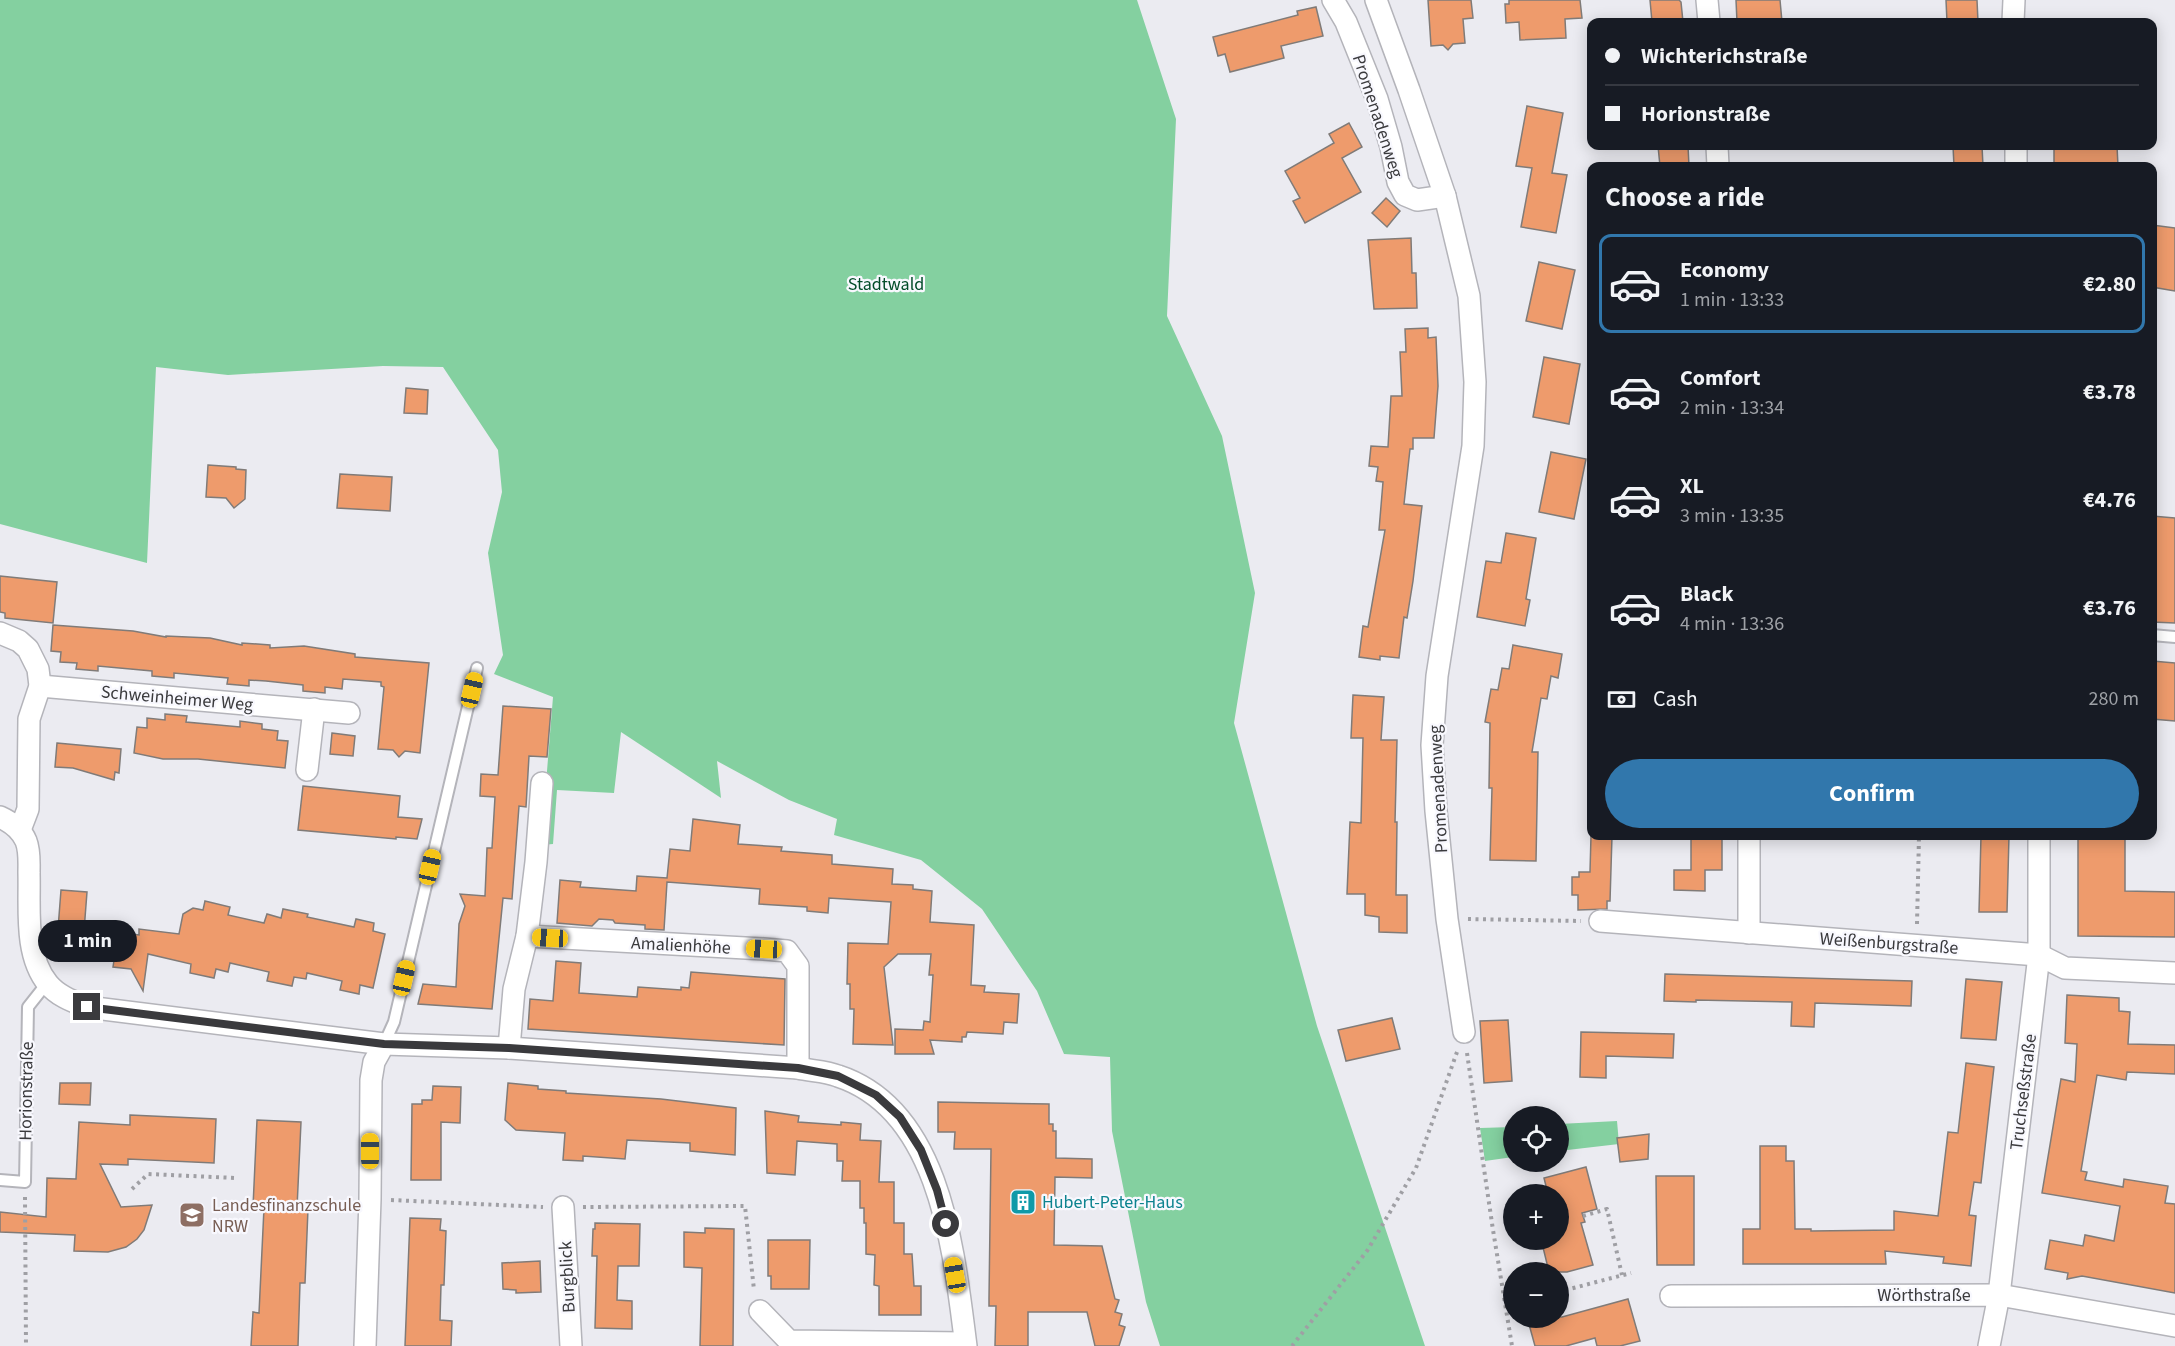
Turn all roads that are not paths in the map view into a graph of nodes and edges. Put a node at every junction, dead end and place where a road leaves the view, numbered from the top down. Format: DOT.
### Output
graph roads {
  1 [pos="1333,0"];
  2 [pos="1376,0"];
  3 [pos="1707,0"];
  4 [pos="2014,0"];
  5 [pos="1708,18"];
  6 [pos="2013,18"];
  7 [pos="1444,196"];
  8 [pos="0,633"];
  9 [pos="2157,635"];
  10 [pos="2175,637"];
  11 [pos="477,668"];
  12 [pos="40,686"];
  13 [pos="314,709"];
  14 [pos="349,713"];
  15 [pos="308,770"];
  16 [pos="542,783"];
  17 [pos="0,817"];
  18 [pos="20,830"];
  19 [pos="1749,840"];
  20 [pos="2039,840"];
  21 [pos="1600,921"];
  22 [pos="1749,933"];
  23 [pos="527,936"];
  24 [pos="2039,955"];
  25 [pos="2175,973"];
  26 [pos="47,983"];
  27 [pos="1464,1032"];
  28 [pos="384,1044"];
  29 [pos="509,1048"];
  30 [pos="798,1068"];
  31 [pos="0,1180"];
  32 [pos="563,1207"];
  33 [pos="1999,1295"];
  34 [pos="1671,1296"];
  35 [pos="757,1302"];
  36 [pos="2175,1326"];
  37 [pos="966,1345"];
  38 [pos="365,1346"];
  39 [pos="571,1346"];
  40 [pos="1989,1346"];
  1 -- 7 [label="street, Promenadenweg"];
  2 -- 7 [label="street, Promenadenweg"];
  3 -- 5 [label="street"];
  4 -- 6 [label="street"];
  7 -- 27 [label="street, Promenadenweg"];
  8 -- 12 [label="street"];
  9 -- 10 [label="lane"];
  11 -- 28 [label="lane"];
  12 -- 13 [label="street, Schweinheimer Weg"];
  12 -- 18 [label="street"];
  13 -- 14 [label="street, Schweinheimer Weg"];
  13 -- 15 [label="street"];
  16 -- 23 [label="street"];
  17 -- 18 [label="street"];
  18 -- 26 [label="street"];
  19 -- 22 [label="street"];
  20 -- 24 [label="street, Truchseßstraße"];
  21 -- 22 [label="street, Weißenburgstraße"];
  22 -- 24 [label="street, Weißenburgstraße"];
  23 -- 29 [label="street"];
  23 -- 30 [label="street, Amalienhöhe"];
  24 -- 25 [label="street, Weißenburgstraße"];
  24 -- 33 [label="street, Truchseßstraße"];
  26 -- 28 [label="street"];
  26 -- 31 [label="lane, Horionstraße"];
  28 -- 29 [label="street"];
  28 -- 38 [label="street"];
  29 -- 30 [label="street"];
  30 -- 37 [label="street"];
  32 -- 39 [label="street, Burgblick"];
  33 -- 34 [label="street, Wörthstraße"];
  33 -- 36 [label="street, Wörthstraße"];
  33 -- 40 [label="street, Truchseßstraße"];
  35 -- 37 [label="street"];
}
